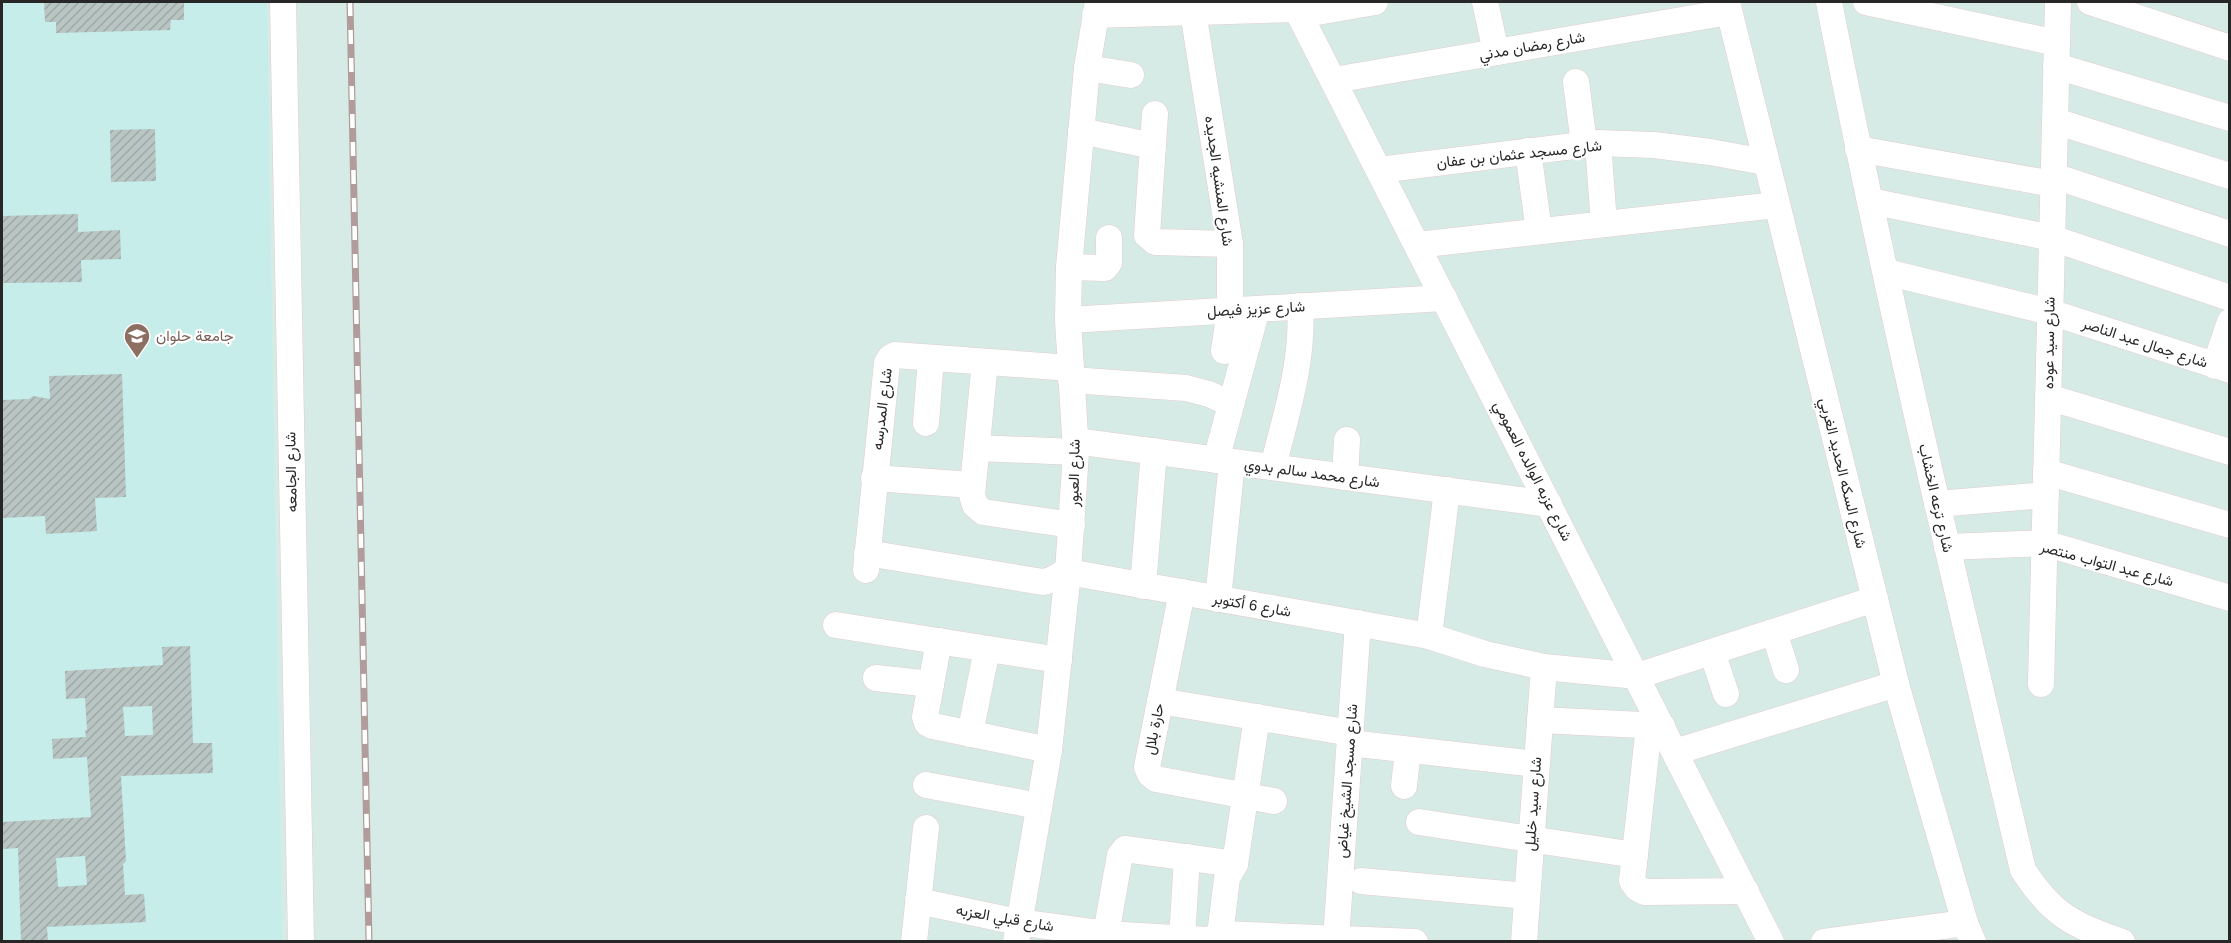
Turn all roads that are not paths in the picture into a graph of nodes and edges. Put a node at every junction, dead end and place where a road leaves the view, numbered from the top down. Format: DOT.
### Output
graph roads {
  1 [pos="283,2"];
  2 [pos="1375,2"];
  3 [pos="1485,2"];
  4 [pos="1829,2"];
  5 [pos="1866,2"];
  6 [pos="2058,2"];
  7 [pos="2090,2"];
  8 [pos="1728,7"];
  9 [pos="1096,8"];
  10 [pos="1297,9"];
  11 [pos="1193,12"];
  12 [pos="2229,48"];
  13 [pos="1496,52"];
  14 [pos="2057,54"];
  15 [pos="1087,68"];
  16 [pos="1131,75"];
  17 [pos="1334,80"];
  18 [pos="1576,82"];
  19 [pos="1155,114"];
  20 [pos="2229,118"];
  21 [pos="2055,121"];
  22 [pos="1081,131"];
  23 [pos="1591,144"];
  24 [pos="1153,146"];
  25 [pos="1858,149"];
  26 [pos="1528,151"];
  27 [pos="1765,162"];
  28 [pos="1379,170"];
  29 [pos="2229,176"];
  30 [pos="2054,180"];
  31 [pos="1870,201"];
  32 [pos="1776,204"];
  33 [pos="1604,224"];
  34 [pos="1539,231"];
  35 [pos="2229,234"];
  36 [pos="1109,238"];
  37 [pos="2052,238"];
  38 [pos="1230,244"];
  39 [pos="1417,244"];
  40 [pos="1069,267"];
  41 [pos="1886,272"];
  42 [pos="1444,298"];
  43 [pos="2229,298"];
  44 [pos="1300,306"];
  45 [pos="1257,309"];
  46 [pos="1230,310"];
  47 [pos="2050,312"];
  48 [pos="1068,320"];
  49 [pos="2229,322"];
  50 [pos="1224,351"];
  51 [pos="931,358"];
  52 [pos="985,362"];
  53 [pos="2222,368"];
  54 [pos="1071,374"];
  55 [pos="2048,397"];
  56 [pos="1231,404"];
  57 [pos="926,423"];
  58 [pos="1347,440"];
  59 [pos="1076,446"];
  60 [pos="977,448"];
  61 [pos="1154,451"];
  62 [pos="2229,452"];
  63 [pos="1224,461"];
  64 [pos="1273,467"];
  65 [pos="1345,477"];
  66 [pos="874,478"];
  67 [pos="2046,483"];
  68 [pos="973,485"];
  69 [pos="1447,490"];
  70 [pos="1549,504"];
  71 [pos="1937,504"];
  72 [pos="1072,525"];
  73 [pos="2229,525"];
  74 [pos="2044,543"];
  75 [pos="1947,547"];
  76 [pos="1068,572"];
  77 [pos="1143,586"];
  78 [pos="1182,592"];
  79 [pos="2229,598"];
  80 [pos="1218,599"];
  81 [pos="1875,599"];
  82 [pos="1358,623"];
  83 [pos="836,625"];
  84 [pos="1774,632"];
  85 [pos="1429,636"];
  86 [pos="939,641"];
  87 [pos="987,649"];
  88 [pos="1712,652"];
  89 [pos="1059,660"];
  90 [pos="1544,667"];
  91 [pos="1786,670"];
  92 [pos="1637,676"];
  93 [pos="876,678"];
  94 [pos="931,684"];
  95 [pos="1896,684"];
  96 [pos="2041,684"];
  97 [pos="1726,694"];
  98 [pos="1160,701"];
  99 [pos="1257,717"];
  100 [pos="1540,720"];
  101 [pos="1656,726"];
  102 [pos="970,734"];
  103 [pos="1350,738"];
  104 [pos="1049,750"];
  105 [pos="1408,750"];
  106 [pos="1675,752"];
  107 [pos="1536,764"];
  108 [pos="926,785"];
  109 [pos="1404,786"];
  110 [pos="1246,795"];
  111 [pos="1274,801"];
  112 [pos="1039,806"];
  113 [pos="1419,822"];
  114 [pos="926,828"];
  115 [pos="1531,839"];
  116 [pos="1635,855"];
  117 [pos="1187,857"];
  118 [pos="1235,864"];
  119 [pos="1362,881"];
  120 [pos="1746,891"];
  121 [pos="1527,896"];
  122 [pos="918,901"];
  123 [pos="1017,932"];
  124 [pos="1969,932"];
  125 [pos="1106,934"];
  126 [pos="1902,937"];
  127 [pos="1217,938"];
  128 [pos="1182,939"];
  129 [pos="1336,939"];
  130 [pos="1308,940"];
  131 [pos="301,942"];
  132 [pos="914,942"];
  133 [pos="1415,942"];
  134 [pos="1524,942"];
  135 [pos="1772,942"];
  136 [pos="1824,942"];
  137 [pos="2122,942"];
  1 -- 131 [label="street, شارع الجامعه"];
  2 -- 10 [label="street"];
  3 -- 13 [label="street"];
  4 -- 25 [label="street, شارع ترعه الخشاب"];
  5 -- 14 [label="street"];
  6 -- 14 [label="street, شارع سيد عوده"];
  7 -- 12 [label="street"];
  8 -- 13 [label="street, شارع رمضان مدني"];
  8 -- 27 [label="street, شارع السكه الحديد الغربي"];
  9 -- 11 [label="street"];
  9 -- 15 [label="street, شارع العبور"];
  10 -- 11 [label="street"];
  10 -- 17 [label="street, شارع عزبه الوالده العمومي"];
  11 -- 38 [label="street, شارع المنشيه الجديده"];
  13 -- 17 [label="street, شارع رمضان مدني"];
  14 -- 20 [label="street"];
  14 -- 21 [label="street, شارع سيد عوده"];
  15 -- 16 [label="street"];
  15 -- 22 [label="street, شارع العبور"];
  17 -- 28 [label="street, شارع عزبه الوالده العمومي"];
  18 -- 23 [label="street"];
  19 -- 24 [label="street"];
  21 -- 29 [label="street"];
  21 -- 30 [label="street, شارع سيد عوده"];
  22 -- 24 [label="street"];
  22 -- 40 [label="street, شارع العبور"];
  23 -- 26 [label="street, شارع مسجد عثمان بن عفان"];
  23 -- 27 [label="street, شارع مسجد عثمان بن عفان"];
  23 -- 33 [label="street"];
  24 -- 38 [label="street"];
  25 -- 30 [label="street"];
  25 -- 31 [label="street, شارع ترعه الخشاب"];
  26 -- 28 [label="street, شارع مسجد عثمان بن عفان"];
  26 -- 34 [label="street"];
  27 -- 32 [label="street, شارع السكه الحديد الغربي"];
  28 -- 39 [label="street, شارع عزبه الوالده العمومي"];
  30 -- 35 [label="street"];
  30 -- 37 [label="street, شارع سيد عوده"];
  31 -- 37 [label="street"];
  31 -- 41 [label="street, شارع ترعه الخشاب"];
  32 -- 33 [label="street"];
  32 -- 81 [label="street, شارع السكه الحديد الغربي"];
  33 -- 34 [label="street"];
  34 -- 39 [label="street"];
  36 -- 40 [label="street"];
  37 -- 43 [label="street"];
  37 -- 47 [label="street, شارع سيد عوده"];
  38 -- 46 [label="street, شارع المنشيه الجديده"];
  39 -- 42 [label="street, شارع عزبه الوالده العمومي"];
  40 -- 48 [label="street, شارع العبور"];
  41 -- 47 [label="street, شارع جمال عبد الناصر"];
  41 -- 71 [label="street, شارع ترعه الخشاب"];
  42 -- 44 [label="street, شارع عزيز فيصل"];
  42 -- 70 [label="street, شارع عزبه الوالده العمومي"];
  44 -- 45 [label="street, شارع عزيز فيصل"];
  44 -- 64 [label="street"];
  45 -- 46 [label="street, شارع عزيز فيصل"];
  45 -- 56 [label="street"];
  46 -- 48 [label="street, شارع عزيز فيصل"];
  46 -- 50 [label="street, شارع المنشيه الجديده"];
  47 -- 53 [label="street, شارع جمال عبد الناصر"];
  47 -- 55 [label="street, شارع سيد عوده"];
  48 -- 54 [label="street, شارع العبور"];
  49 -- 53 [label="street"];
  51 -- 52 [label="street, شارع المدرسه"];
  51 -- 57 [label="street"];
  51 -- 66 [label="street, شارع المدرسه"];
  52 -- 54 [label="street, شارع المدرسه"];
  52 -- 60 [label="street"];
  54 -- 56 [label="street, شارع المدرسه"];
  54 -- 59 [label="street, شارع العبور"];
  55 -- 62 [label="street"];
  55 -- 67 [label="street, شارع سيد عوده"];
  56 -- 63 [label="street"];
  58 -- 65 [label="street"];
  59 -- 60 [label="street, شارع محمد سالم بدوي"];
  59 -- 61 [label="street, شارع محمد سالم بدوي"];
  59 -- 72 [label="street, شارع العبور"];
  60 -- 68 [label="street"];
  61 -- 63 [label="street, شارع محمد سالم بدوي"];
  61 -- 77 [label="street"];
  63 -- 64 [label="street, شارع محمد سالم بدوي"];
  63 -- 80 [label="street"];
  64 -- 65 [label="street, شارع محمد سالم بدوي"];
  65 -- 69 [label="street, شارع محمد سالم بدوي"];
  66 -- 68 [label="street"];
  66 -- 76 [label="street, شارع المدرسه"];
  67 -- 71 [label="street"];
  67 -- 73 [label="street"];
  67 -- 74 [label="street, شارع سيد عوده"];
  68 -- 72 [label="street"];
  69 -- 70 [label="street, شارع محمد سالم بدوي"];
  69 -- 85 [label="street"];
  70 -- 92 [label="street, شارع عزبه الوالده العمومي"];
  71 -- 75 [label="street, شارع ترعه الخشاب"];
  72 -- 76 [label="street, شارع العبور"];
  74 -- 75 [label="street, شارع عبد التواب منتصر"];
  74 -- 79 [label="street, شارع عبد التواب منتصر"];
  74 -- 96 [label="street, شارع سيد عوده"];
  75 -- 137 [label="street, شارع ترعه الخشاب"];
  76 -- 77 [label="street, شارع 6 أكتوبر"];
  76 -- 89 [label="street, شارع العبور"];
  77 -- 78 [label="street, شارع 6 أكتوبر"];
  78 -- 80 [label="street, شارع 6 أكتوبر"];
  78 -- 98 [label="street, حارة بلال"];
  80 -- 82 [label="street, شارع 6 أكتوبر"];
  81 -- 84 [label="street"];
  81 -- 95 [label="street, شارع السكه الحديد الغربي"];
  82 -- 85 [label="street, شارع 6 أكتوبر"];
  82 -- 103 [label="street, شارع مسجد الشيخ غياض"];
  83 -- 86 [label="street"];
  84 -- 88 [label="street"];
  84 -- 91 [label="street"];
  85 -- 90 [label="street, شارع 6 أكتوبر"];
  86 -- 87 [label="street"];
  86 -- 94 [label="street"];
  87 -- 89 [label="street"];
  87 -- 102 [label="street"];
  88 -- 92 [label="street"];
  88 -- 97 [label="street"];
  89 -- 104 [label="street, شارع العبور"];
  90 -- 92 [label="street, شارع 6 أكتوبر"];
  90 -- 100 [label="street, شارع سيد خليل"];
  92 -- 101 [label="street, شارع عزبه الوالده العمومي"];
  93 -- 94 [label="street"];
  94 -- 102 [label="street"];
  95 -- 106 [label="street"];
  95 -- 124 [label="street, شارع السكه الحديد الغربي"];
  98 -- 99 [label="street"];
  98 -- 110 [label="street, حارة بلال"];
  99 -- 103 [label="street"];
  99 -- 110 [label="street"];
  100 -- 101 [label="street"];
  100 -- 107 [label="street, شارع سيد خليل"];
  101 -- 106 [label="street, شارع عزبه الوالده العمومي"];
  101 -- 116 [label="street"];
  102 -- 104 [label="street"];
  103 -- 105 [label="street"];
  103 -- 129 [label="street, شارع مسجد الشيخ غياض"];
  104 -- 112 [label="street, شارع العبور"];
  105 -- 107 [label="street"];
  105 -- 109 [label="street"];
  106 -- 120 [label="street, شارع عزبه الوالده العمومي"];
  107 -- 115 [label="street, شارع سيد خليل"];
  108 -- 112 [label="street"];
  110 -- 111 [label="street, حارة بلال"];
  110 -- 118 [label="street"];
  112 -- 123 [label="street, شارع العبور"];
  113 -- 115 [label="street"];
  114 -- 122 [label="street"];
  115 -- 116 [label="street"];
  115 -- 121 [label="street, شارع سيد خليل"];
  116 -- 120 [label="street"];
  117 -- 118 [label="street"];
  117 -- 125 [label="street"];
  117 -- 128 [label="street"];
  118 -- 127 [label="street"];
  119 -- 121 [label="street"];
  120 -- 135 [label="street, شارع عزبه الوالده العمومي"];
  121 -- 134 [label="street, شارع سيد خليل"];
  122 -- 123 [label="street, شارع قبلي العزبه"];
  122 -- 132 [label="street"];
  123 -- 125 [label="street, شارع قبلي العزبه"];
  124 -- 126 [label="street"];
  125 -- 128 [label="street, شارع قبلي العزبه"];
  126 -- 136 [label="street"];
  127 -- 128 [label="street, شارع قبلي العزبه"];
  127 -- 130 [label="street, شارع قبلي العزبه"];
  129 -- 130 [label="street, شارع قبلي العزبه"];
  129 -- 133 [label="street, شارع قبلي العزبه"];
}
